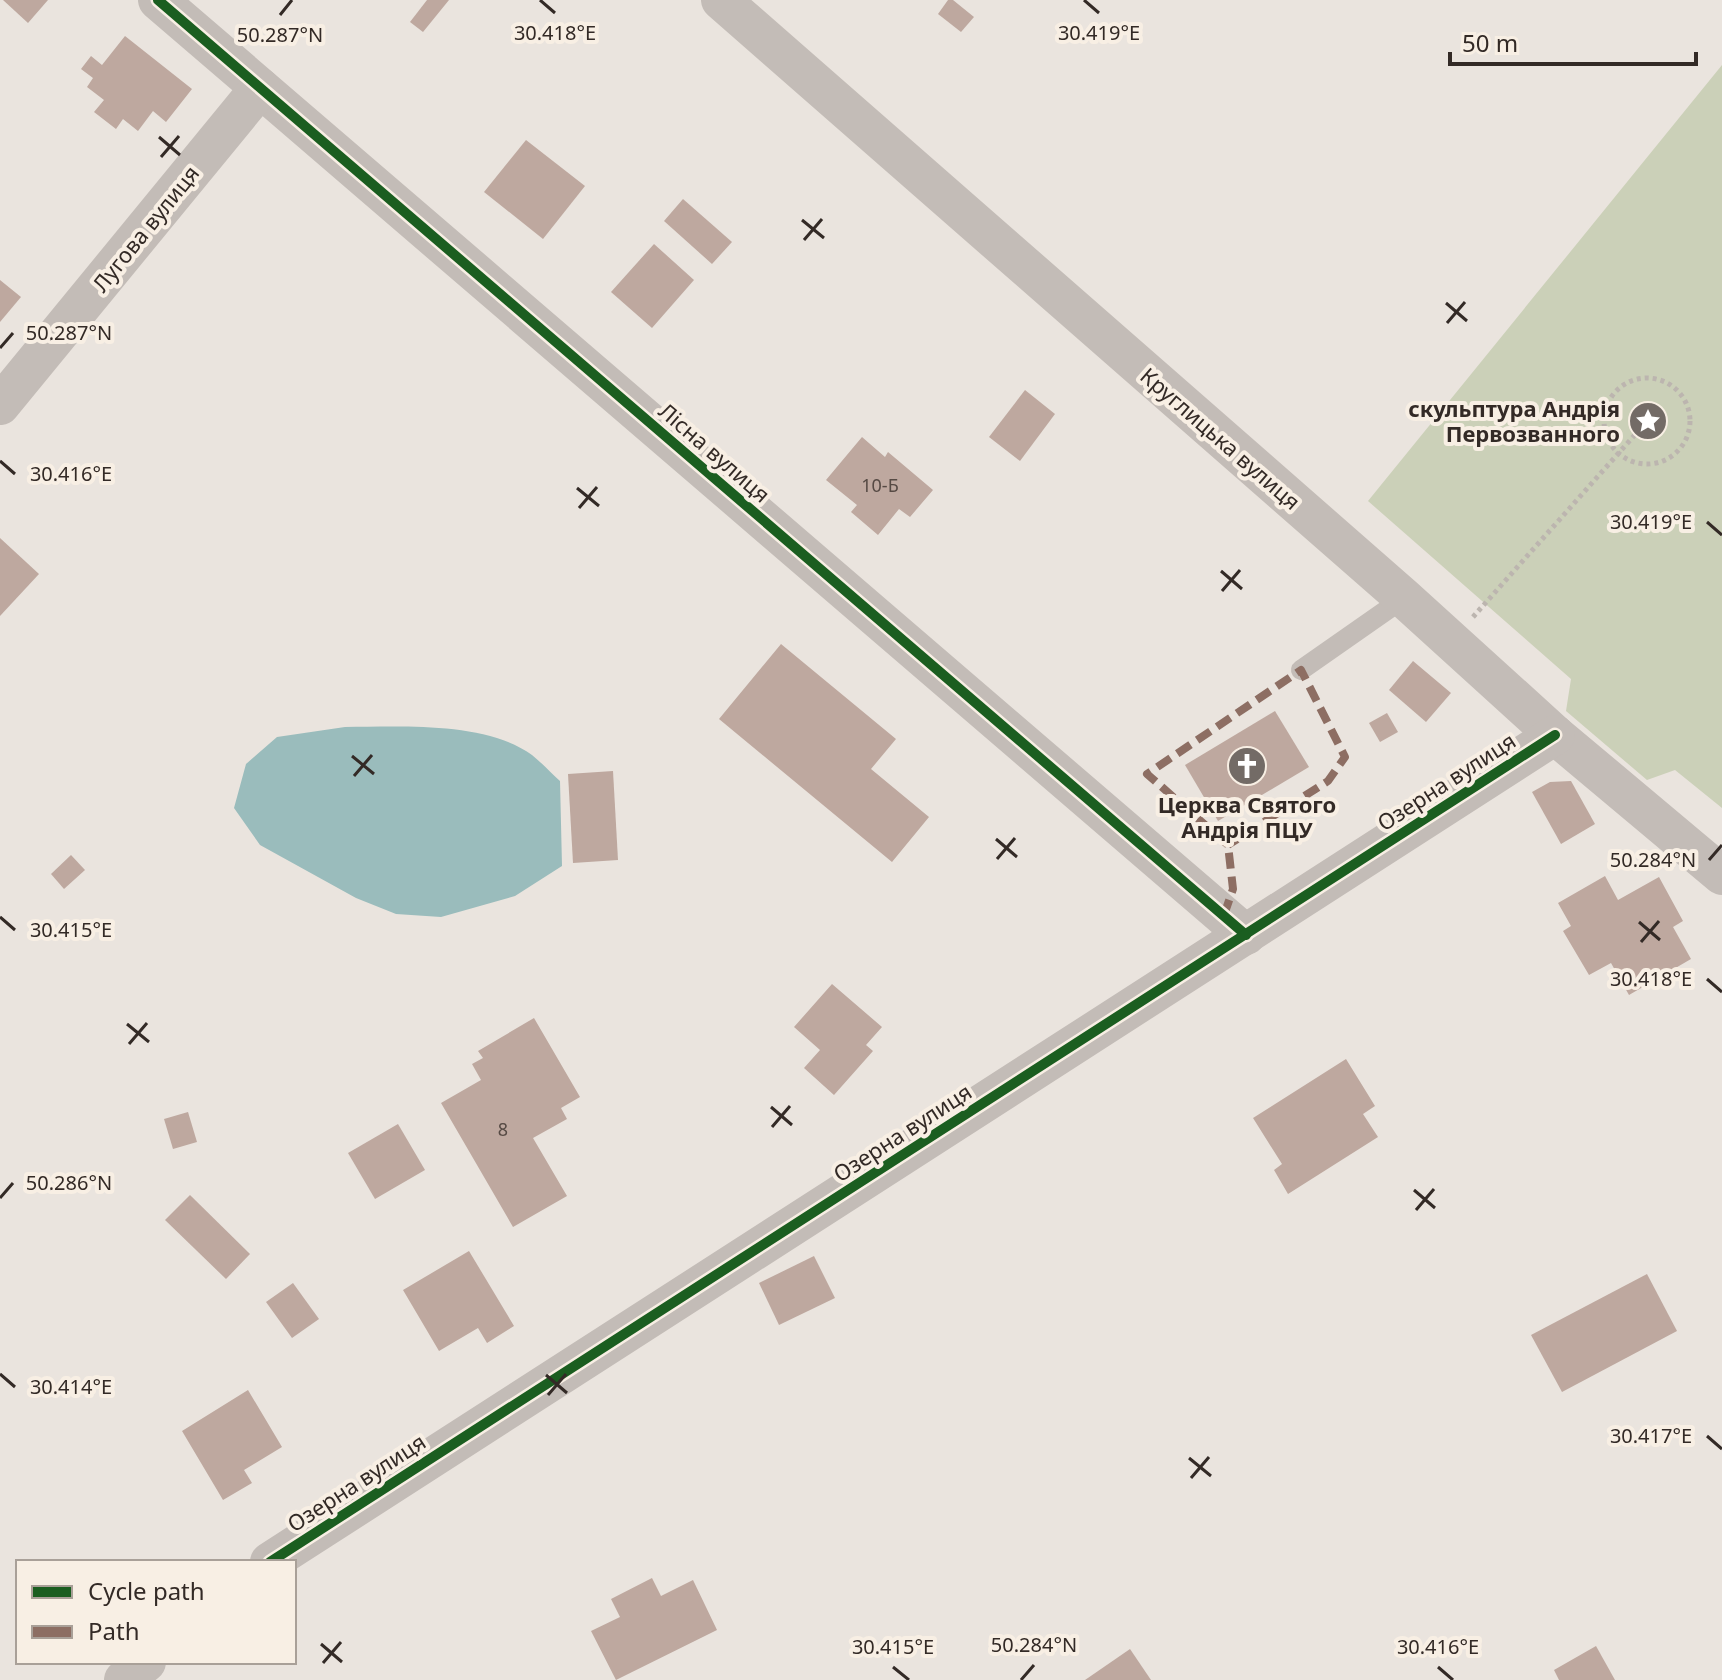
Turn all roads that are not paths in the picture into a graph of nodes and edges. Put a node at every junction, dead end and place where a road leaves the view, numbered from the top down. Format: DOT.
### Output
graph roads {
  1 [pos="158,0"];
  2 [pos="721,0"];
  3 [pos="260,88"];
  4 [pos="0,405"];
  5 [pos="1404,598"];
  6 [pos="1301,670"];
  7 [pos="1555,735"];
  8 [pos="1722,875"];
  9 [pos="1246,935"];
  10 [pos="273,1560"];
  11 [pos="144,1664"];
  12 [pos="124,1680"];
  1 -- 3 [label="street, Лісна вулиця"];
  2 -- 5 [label="street, Круглицька вулиця"];
  3 -- 4 [label="street, Лугова вулиця"];
  3 -- 9 [label="street, Лісна вулиця"];
  5 -- 6 [label="lane"];
  5 -- 7 [label="street, Круглицька вулиця"];
  7 -- 8 [label="street, Круглицька вулиця"];
  7 -- 9 [label="street, Озерна вулиця"];
  9 -- 10 [label="street, Озерна вулиця"];
  11 -- 12 [label="street"];
}
